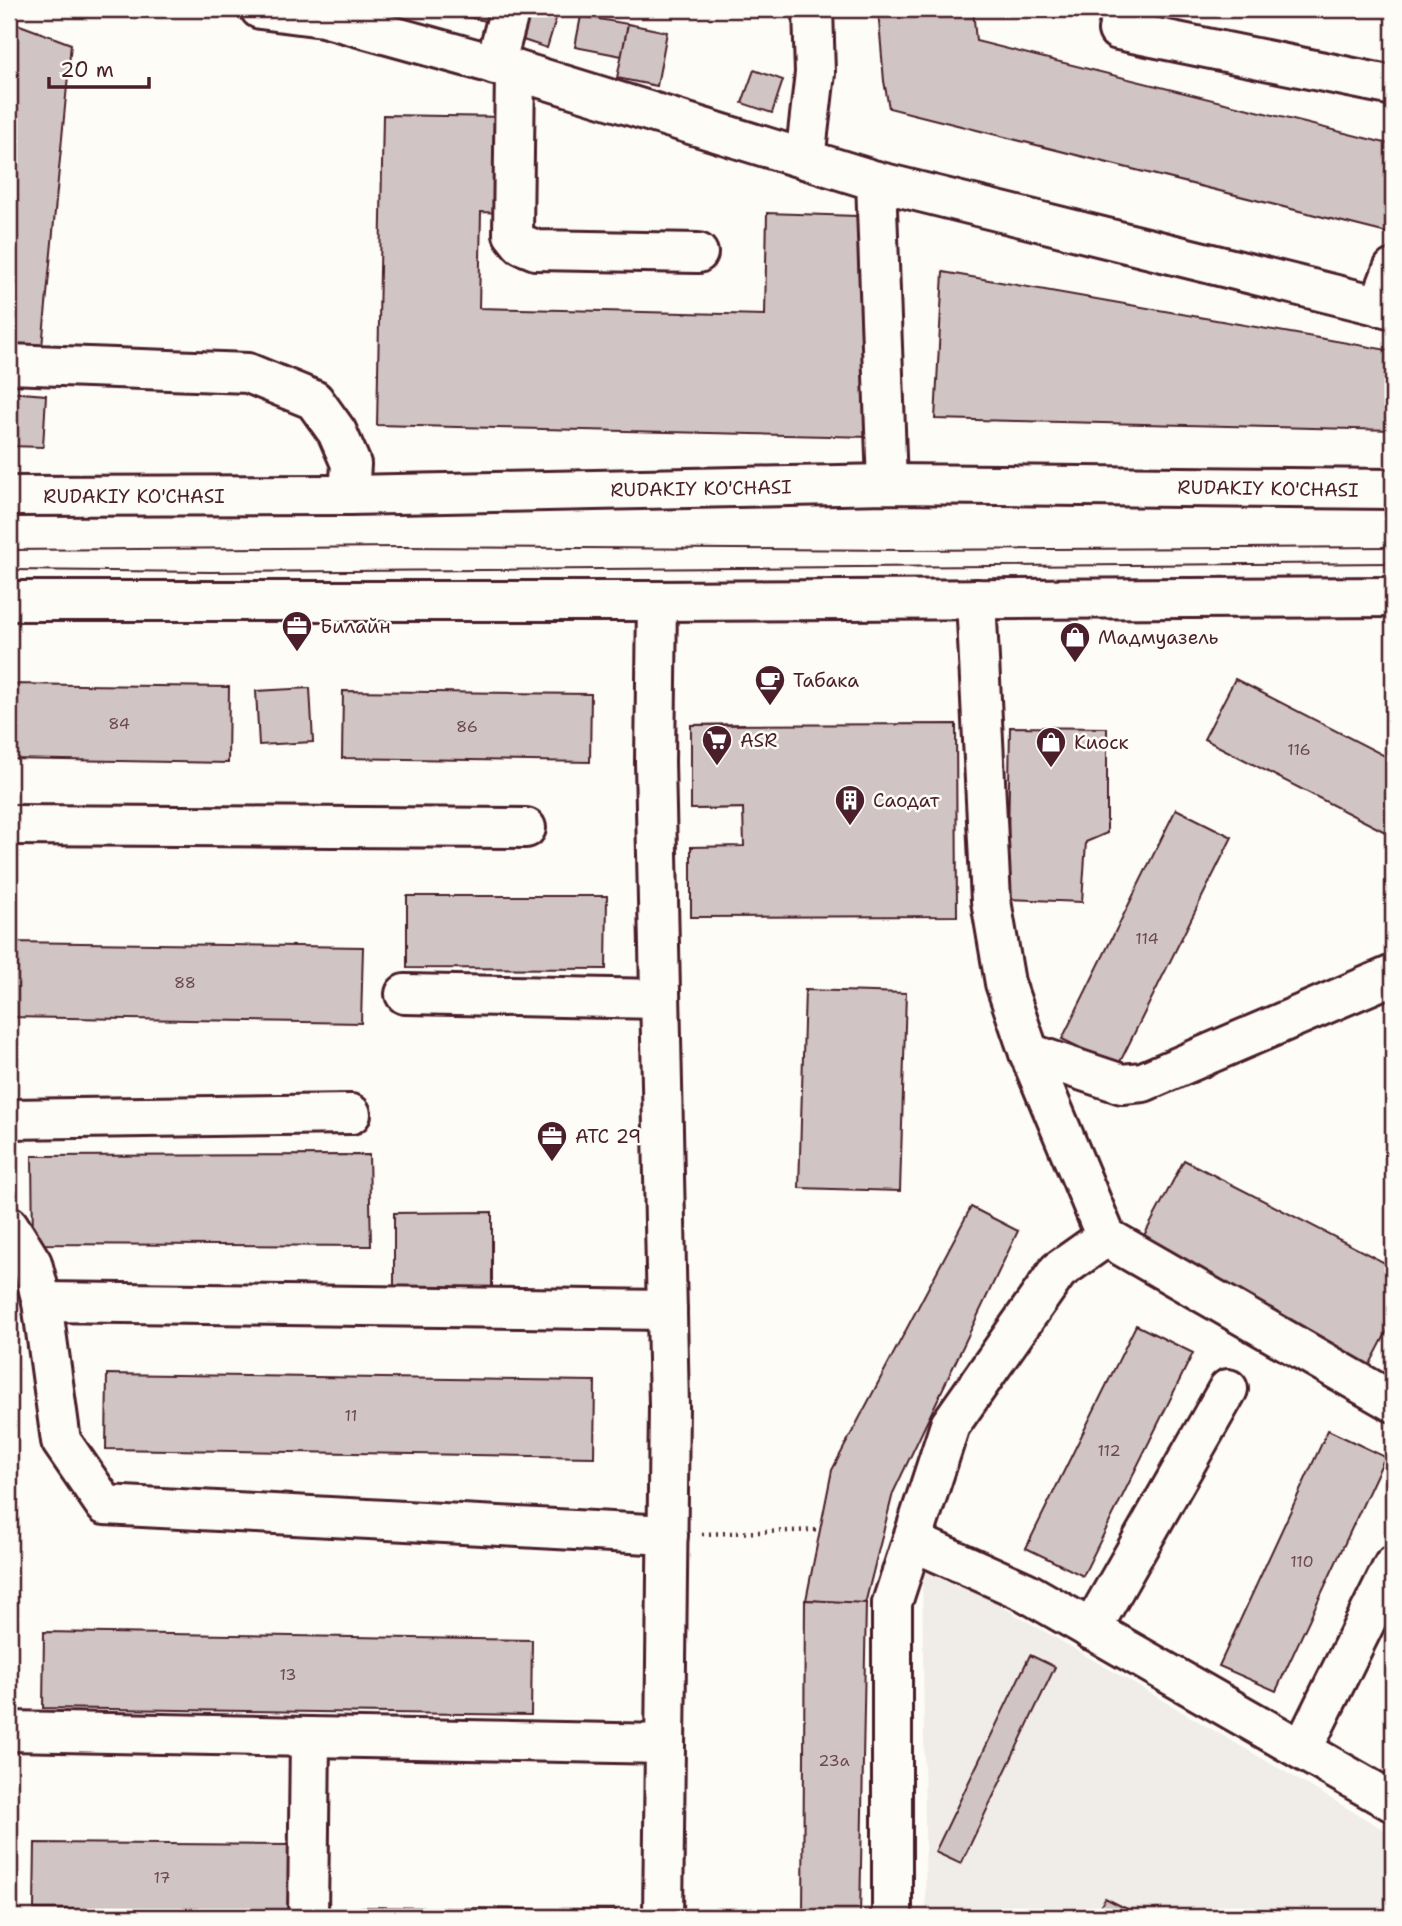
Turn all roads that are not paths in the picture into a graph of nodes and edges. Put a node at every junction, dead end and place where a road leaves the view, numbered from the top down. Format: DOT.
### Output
graph roads {
  1 [pos="260,9"];
  2 [pos="510,9"];
  3 [pos="813,9"];
  4 [pos="1118,30"];
  5 [pos="505,68"];
  6 [pos="1393,86"];
  7 [pos="805,159"];
  8 [pos="876,181"];
  9 [pos="698,253"];
  10 [pos="1393,269"];
  11 [pos="1386,307"];
  12 [pos="9,364"];
  13 [pos="887,484"];
  14 [pos="1393,489"];
  15 [pos="348,495"];
  16 [pos="9,496"];
  17 [pos="1393,597"];
  18 [pos="976,599"];
  19 [pos="9,601"];
  20 [pos="657,601"];
  21 [pos="9,825"];
  22 [pos="526,828"];
  23 [pos="1393,975"];
  24 [pos="405,994"];
  25 [pos="660,999"];
  26 [pos="1029,1053"];
  27 [pos="351,1114"];
  28 [pos="9,1119"];
  29 [pos="9,1226"];
  30 [pos="1106,1237"];
  31 [pos="42,1302"];
  32 [pos="667,1310"];
  33 [pos="1228,1389"];
  34 [pos="1393,1402"];
  35 [pos="668,1535"];
  36 [pos="912,1541"];
  37 [pos="1393,1566"];
  38 [pos="1091,1630"];
  39 [pos="9,1731"];
  40 [pos="310,1737"];
  41 [pos="665,1744"];
  42 [pos="1303,1750"];
  43 [pos="1393,1802"];
  44 [pos="308,1917"];
  45 [pos="663,1917"];
  46 [pos="890,1917"];
  1 -- 5 [label="street"];
  2 -- 5 [label="street"];
  3 -- 7 [label="street"];
  4 -- 6 [label="street"];
  5 -- 7 [label="street"];
  5 -- 9 [label="street"];
  7 -- 8 [label="street"];
  8 -- 11 [label="street"];
  8 -- 13 [label="street"];
  10 -- 11 [label="street"];
  12 -- 15 [label="street"];
  13 -- 14 [label="street, RUDAKIY KO'CHASI"];
  13 -- 15 [label="street, RUDAKIY KO'CHASI"];
  15 -- 16 [label="street, RUDAKIY KO'CHASI"];
  17 -- 18 [label="street"];
  18 -- 20 [label="street"];
  18 -- 26 [label="street"];
  19 -- 20 [label="street"];
  20 -- 25 [label="street"];
  21 -- 22 [label="street"];
  23 -- 26 [label="street"];
  24 -- 25 [label="street"];
  25 -- 32 [label="street"];
  26 -- 30 [label="street"];
  27 -- 28 [label="street"];
  29 -- 31 [label="street"];
  30 -- 34 [label="street"];
  30 -- 36 [label="street"];
  31 -- 32 [label="street"];
  31 -- 35 [label="street"];
  32 -- 35 [label="street"];
  33 -- 38 [label="street"];
  35 -- 41 [label="street"];
  36 -- 38 [label="street"];
  36 -- 46 [label="street"];
  37 -- 42 [label="street"];
  38 -- 42 [label="street"];
  39 -- 40 [label="street"];
  40 -- 41 [label="street"];
  40 -- 44 [label="street"];
  41 -- 45 [label="street"];
  42 -- 43 [label="street"];
}
